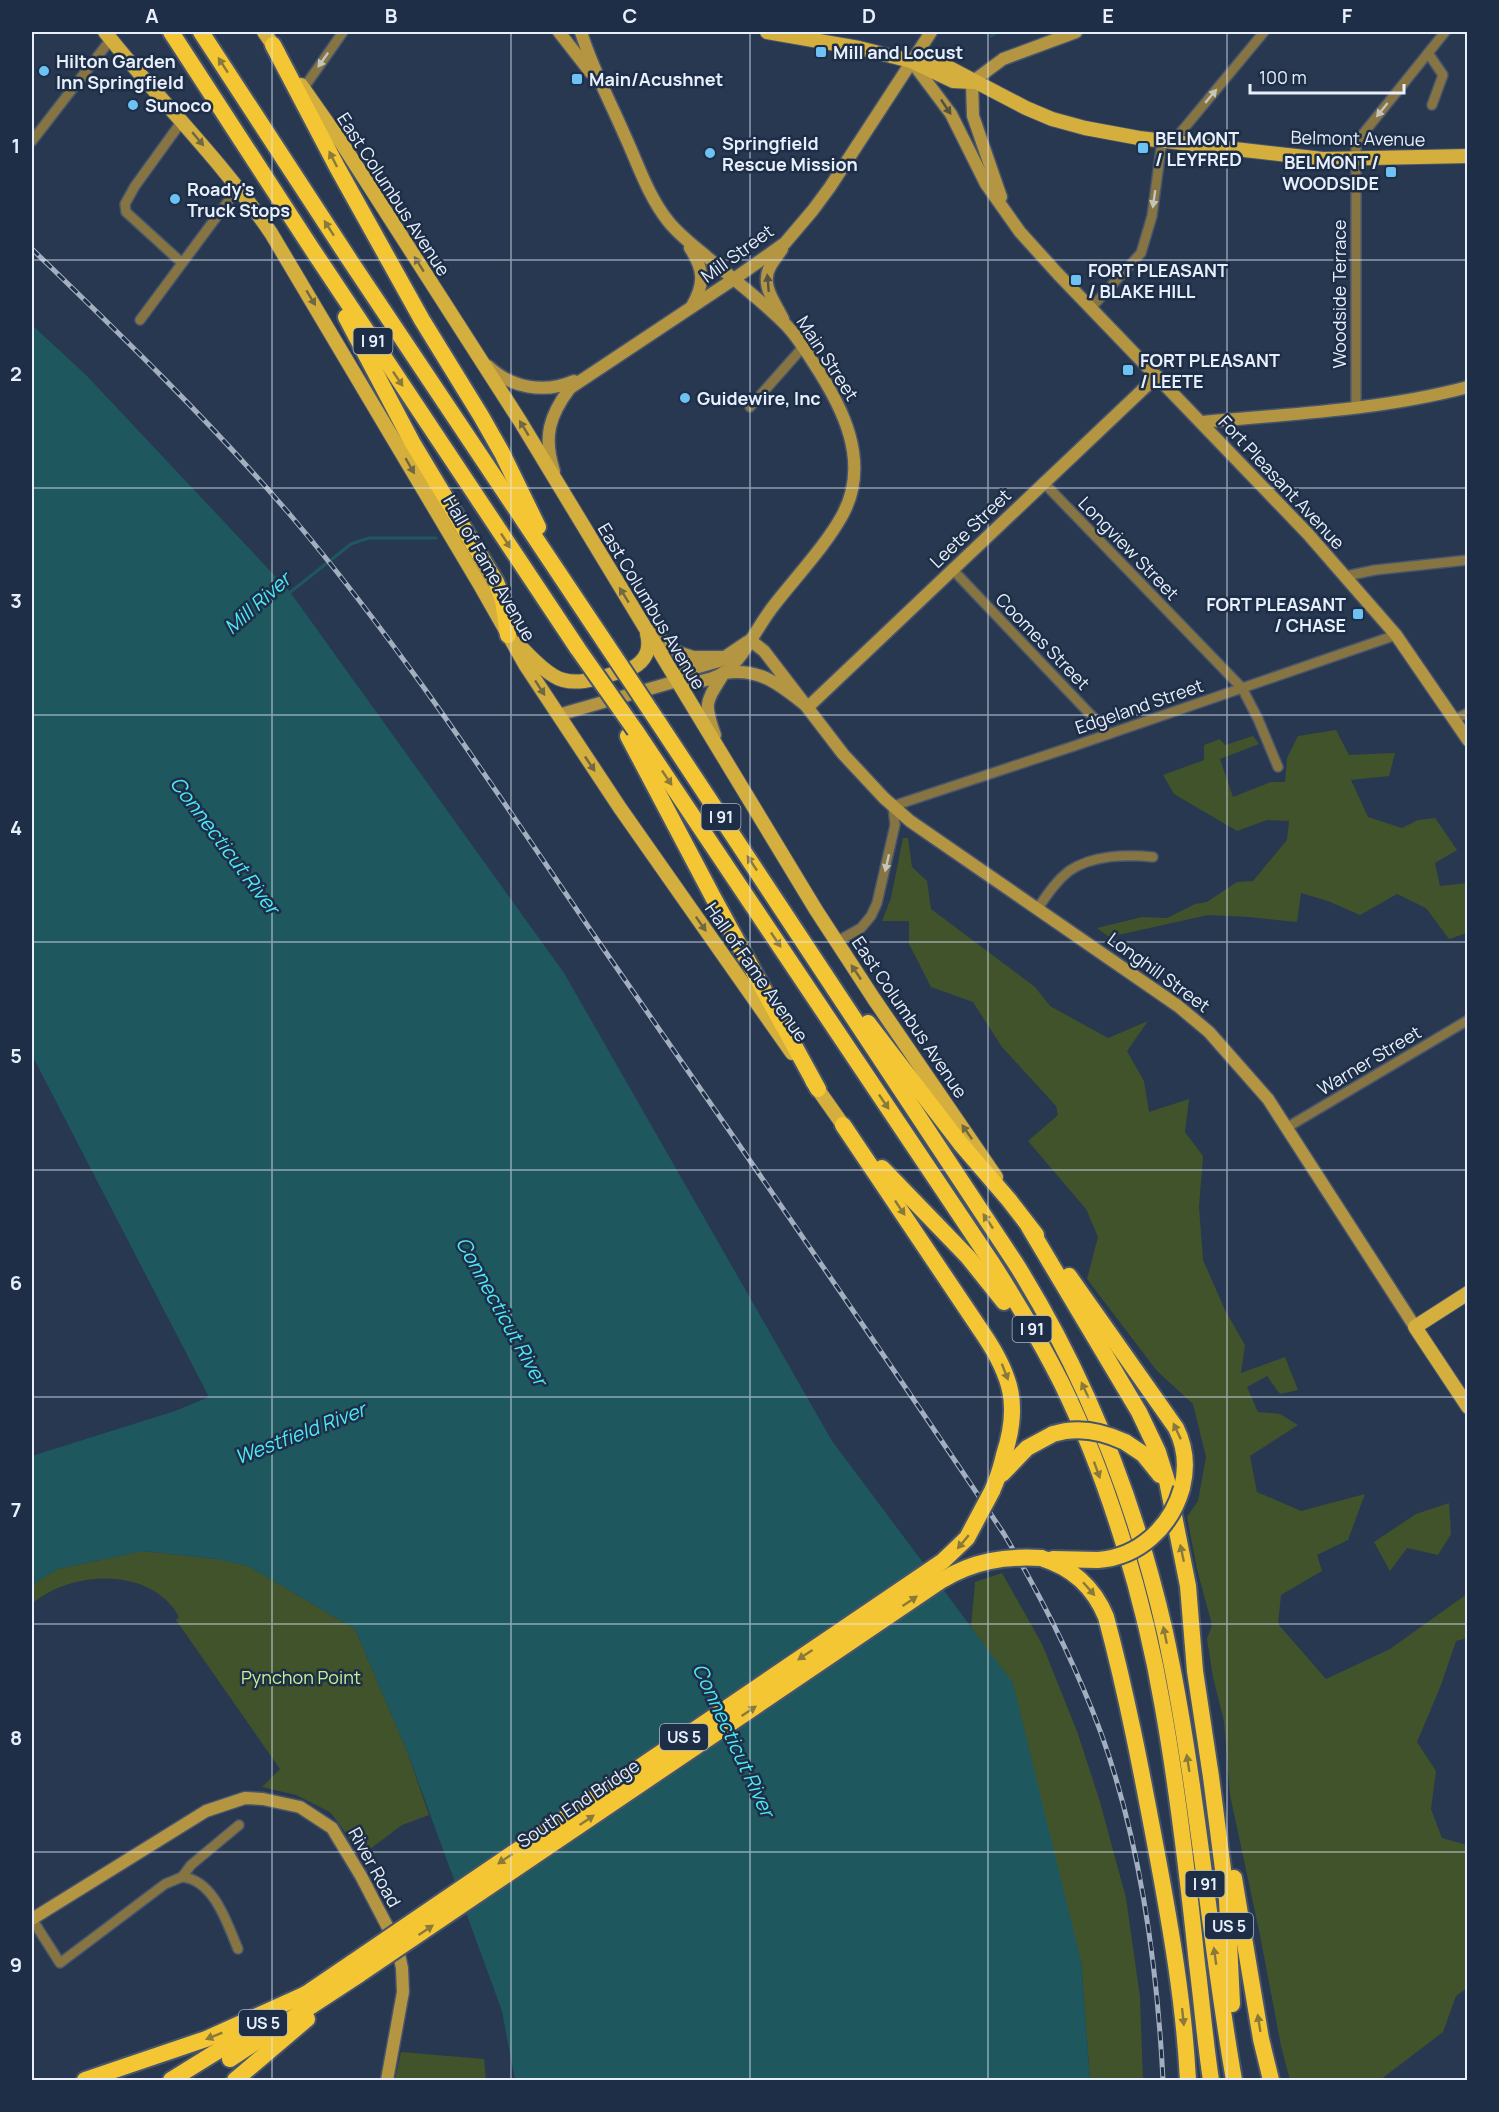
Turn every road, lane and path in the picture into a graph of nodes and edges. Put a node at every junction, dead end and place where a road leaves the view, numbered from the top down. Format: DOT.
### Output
graph roads {
  1 [pos="171,32"];
  2 [pos="201,32"];
  3 [pos="343,32"];
  4 [pos="559,32"];
  5 [pos="581,32"];
  6 [pos="767,32"];
  7 [pos="931,32"];
  8 [pos="1076,32"];
  9 [pos="1264,32"];
  10 [pos="1445,32"];
  11 [pos="111,34"];
  12 [pos="812,35"];
  13 [pos="268,38"];
  14 [pos="1428,53"];
  15 [pos="911,61"];
  16 [pos="972,81"];
  17 [pos="303,89"];
  18 [pos="605,94"];
  19 [pos="1432,105"];
  20 [pos="182,121"];
  21 [pos="32,141"];
  22 [pos="1168,142"];
  23 [pos="1467,156"];
  24 [pos="1355,160"];
  25 [pos="238,188"];
  26 [pos="1006,209"];
  27 [pos="683,237"];
  28 [pos="785,243"];
  29 [pos="312,249"];
  30 [pos="182,264"];
  31 [pos="734,279"];
  32 [pos="691,308"];
  33 [pos="1091,308"];
  34 [pos="140,320"];
  35 [pos="785,323"];
  36 [pos="803,347"];
  37 [pos="479,358"];
  38 [pos="586,376"];
  39 [pos="1157,376"];
  40 [pos="1467,387"];
  41 [pos="750,407"];
  42 [pos="1356,408"];
  43 [pos="1201,422"];
  44 [pos="1043,482"];
  45 [pos="558,484"];
  46 [pos="1467,561"];
  47 [pos="953,570"];
  48 [pos="1346,576"];
  49 [pos="562,579"];
  50 [pos="644,627"];
  51 [pos="508,635"];
  52 [pos="1396,635"];
  53 [pos="750,640"];
  54 [pos="726,657"];
  55 [pos="724,673"];
  56 [pos="677,681"];
  57 [pos="1242,688"];
  58 [pos="808,707"];
  59 [pos="1467,713"];
  60 [pos="558,715"];
  61 [pos="1453,720"];
  62 [pos="1467,723"];
  63 [pos="630,731"];
  64 [pos="1110,734"];
  65 [pos="1467,740"];
  66 [pos="723,757"];
  67 [pos="1278,766"];
  68 [pos="893,806"];
  69 [pos="1153,857"];
  70 [pos="1038,908"];
  71 [pos="784,912"];
  72 [pos="836,942"];
  73 [pos="1467,1020"];
  74 [pos="818,1089"];
  75 [pos="843,1125"];
  76 [pos="1287,1128"];
  77 [pos="1010,1200"];
  78 [pos="1029,1227"];
  79 [pos="1467,1293"];
  80 [pos="1415,1327"];
  81 [pos="1070,1401"];
  82 [pos="1467,1407"];
  83 [pos="994,1488"];
  84 [pos="1176,1493"];
  85 [pos="1041,1558"];
  86 [pos="1143,1773"];
  87 [pos="1211,1777"];
  88 [pos="239,1825"];
  89 [pos="182,1877"];
  90 [pos="32,1919"];
  91 [pos="238,1949"];
  92 [pos="357,1968"];
  93 [pos="306,1994"];
  94 [pos="1202,2023"];
  95 [pos="1234,2078"];
  96 [pos="85,2080"];
  97 [pos="171,2080"];
  98 [pos="195,2080"];
  99 [pos="235,2080"];
  100 [pos="387,2080"];
  101 [pos="1188,2080"];
  102 [pos="1211,2080"];
  103 [pos="1271,2080"];
  1 -- 29 [label="highway, I 91"];
  49 -- 2 [label="highway, I 91, one-way"];
  3 -- 17 [label="street, one-way"];
  4 -- 18 [label="street, Main Street"];
  5 -- 18 [label="street, Main Street"];
  6 -- 12 [label="main road, Belmont Avenue"];
  7 -- 15 [label="street, Mill Street"];
  8 -- 16 [label="street"];
  22 -- 9 [label="street, one-way"];
  10 -- 14 [label="street, Woodside Terrace"];
  11 -- 20 [label="main road, Hall of Fame Avenue"];
  11 -- 21 [label="street"];
  12 -- 15 [label="main road, Belmont Avenue"];
  13 -- 17 [label="main road, East Columbus Avenue"];
  49 -- 13 [label="highway, one-way"];
  14 -- 19 [label="street"];
  14 -- 24 [label="street, Woodside Terrace, one-way"];
  15 -- 16 [label="main road, Belmont Avenue"];
  15 -- 26 [label="street, Fort Pleasant Avenue, one-way"];
  15 -- 28 [label="street, Mill Street"];
  16 -- 22 [label="main road, Belmont Avenue"];
  16 -- 26 [label="street, Fort Pleasant Avenue"];
  37 -- 17 [label="main road, East Columbus Avenue, one-way"];
  18 -- 27 [label="street, Main Street"];
  20 -- 25 [label="main road, Hall of Fame Avenue, one-way"];
  20 -- 30 [label="street"];
  22 -- 24 [label="main road, Belmont Avenue"];
  22 -- 33 [label="street, one-way"];
  23 -- 24 [label="main road, Belmont Avenue"];
  24 -- 42 [label="street, Woodside Terrace"];
  25 -- 30 [label="street"];
  25 -- 51 [label="main road, Hall of Fame Avenue, one-way"];
  26 -- 33 [label="street, Fort Pleasant Avenue"];
  27 -- 31 [label="street, Main Street"];
  27 -- 32 [label="street"];
  28 -- 31 [label="street, Mill Street"];
  35 -- 28 [label="street, one-way"];
  29 -- 51 [label="highway"];
  29 -- 63 [label="highway, I 91, one-way, bridge"];
  30 -- 34 [label="street"];
  31 -- 32 [label="street, Mill Street"];
  31 -- 35 [label="street, Main Street"];
  32 -- 38 [label="street, Mill Street"];
  33 -- 39 [label="street, Fort Pleasant Avenue"];
  35 -- 36 [label="street, Main Street"];
  36 -- 41 [label="street"];
  36 -- 53 [label="street, Main Street"];
  37 -- 38 [label="street, Mill Street"];
  45 -- 37 [label="main road, East Columbus Avenue, one-way"];
  38 -- 45 [label="street, Mill Street"];
  39 -- 43 [label="street, Fort Pleasant Avenue"];
  39 -- 44 [label="street, Leete Street"];
  40 -- 42 [label="street"];
  42 -- 43 [label="street"];
  43 -- 48 [label="street, Fort Pleasant Avenue"];
  44 -- 47 [label="street, Leete Street"];
  44 -- 57 [label="street, Longview Street"];
  50 -- 45 [label="main road, East Columbus Avenue, one-way"];
  46 -- 48 [label="street"];
  47 -- 58 [label="street, Leete Street"];
  47 -- 64 [label="street, Coomes Street"];
  48 -- 52 [label="street, Fort Pleasant Avenue"];
  71 -- 49 [label="highway, I 91, one-way, bridge"];
  50 -- 51 [label="main road"];
  50 -- 54 [label="street"];
  50 -- 56 [label="main road, East Columbus Avenue"];
  51 -- 60 [label="main road, Hall of Fame Avenue, one-way"];
  52 -- 57 [label="street, Edgeland Street"];
  52 -- 61 [label="street, Fort Pleasant Avenue"];
  53 -- 54 [label="street, Main Street"];
  53 -- 55 [label="street, Main Street"];
  53 -- 58 [label="street, Longhill Street"];
  54 -- 56 [label="street, Main Street"];
  55 -- 56 [label="street, Main Street"];
  55 -- 58 [label="street"];
  55 -- 66 [label="street"];
  56 -- 60 [label="street, Main Street"];
  56 -- 66 [label="main road, East Columbus Avenue"];
  57 -- 64 [label="street, Edgeland Street"];
  57 -- 67 [label="street, Longview Street"];
  58 -- 68 [label="street, Longhill Street"];
  59 -- 61 [label="street"];
  60 -- 74 [label="main road, Hall of Fame Avenue, one-way"];
  61 -- 62 [label="street"];
  61 -- 65 [label="street, Fort Pleasant Avenue"];
  63 -- 74 [label="highway"];
  63 -- 81 [label="highway, I 91, one-way"];
  64 -- 68 [label="street, Edgeland Street"];
  66 -- 72 [label="main road, East Columbus Avenue"];
  68 -- 70 [label="street, Longhill Street"];
  68 -- 72 [label="street, one-way"];
  69 -- 70 [label="street"];
  70 -- 76 [label="street, Longhill Street"];
  71 -- 77 [label="highway"];
  95 -- 71 [label="highway, I 91, one-way"];
  77 -- 72 [label="main road, East Columbus Avenue, one-way"];
  73 -- 76 [label="street, Warner Street"];
  74 -- 75 [label="main road, Hall of Fame Avenue"];
  75 -- 81 [label="highway"];
  75 -- 83 [label="highway, one-way"];
  76 -- 80 [label="street, Longhill Street"];
  77 -- 78 [label="highway"];
  78 -- 84 [label="highway"];
  84 -- 78 [label="highway, one-way"];
  79 -- 80 [label="main road"];
  80 -- 82 [label="main road, Longhill Street"];
  81 -- 94 [label="highway, I 91, one-way"];
  83 -- 84 [label="highway, US 5, bridge"];
  83 -- 92 [label="highway, South End Bridge / US 5, one-way, bridge"];
  84 -- 85 [label="highway, South End Bridge, bridge"];
  87 -- 84 [label="highway, US 5, one-way"];
  85 -- 86 [label="highway, US 5, one-way"];
  92 -- 85 [label="highway, South End Bridge / US 5, one-way, bridge"];
  86 -- 94 [label="highway, US 5"];
  86 -- 101 [label="highway, one-way"];
  87 -- 95 [label="highway, US 5"];
  103 -- 87 [label="highway, one-way"];
  88 -- 89 [label="street"];
  89 -- 90 [label="street"];
  89 -- 91 [label="street"];
  90 -- 100 [label="street, River Road"];
  92 -- 93 [label="highway, US 5"];
  92 -- 98 [label="highway, US 5"];
  92 -- 99 [label="highway"];
  93 -- 96 [label="highway, one-way"];
  93 -- 97 [label="highway, US 5"];
  94 -- 102 [label="highway, I 91"];
}
